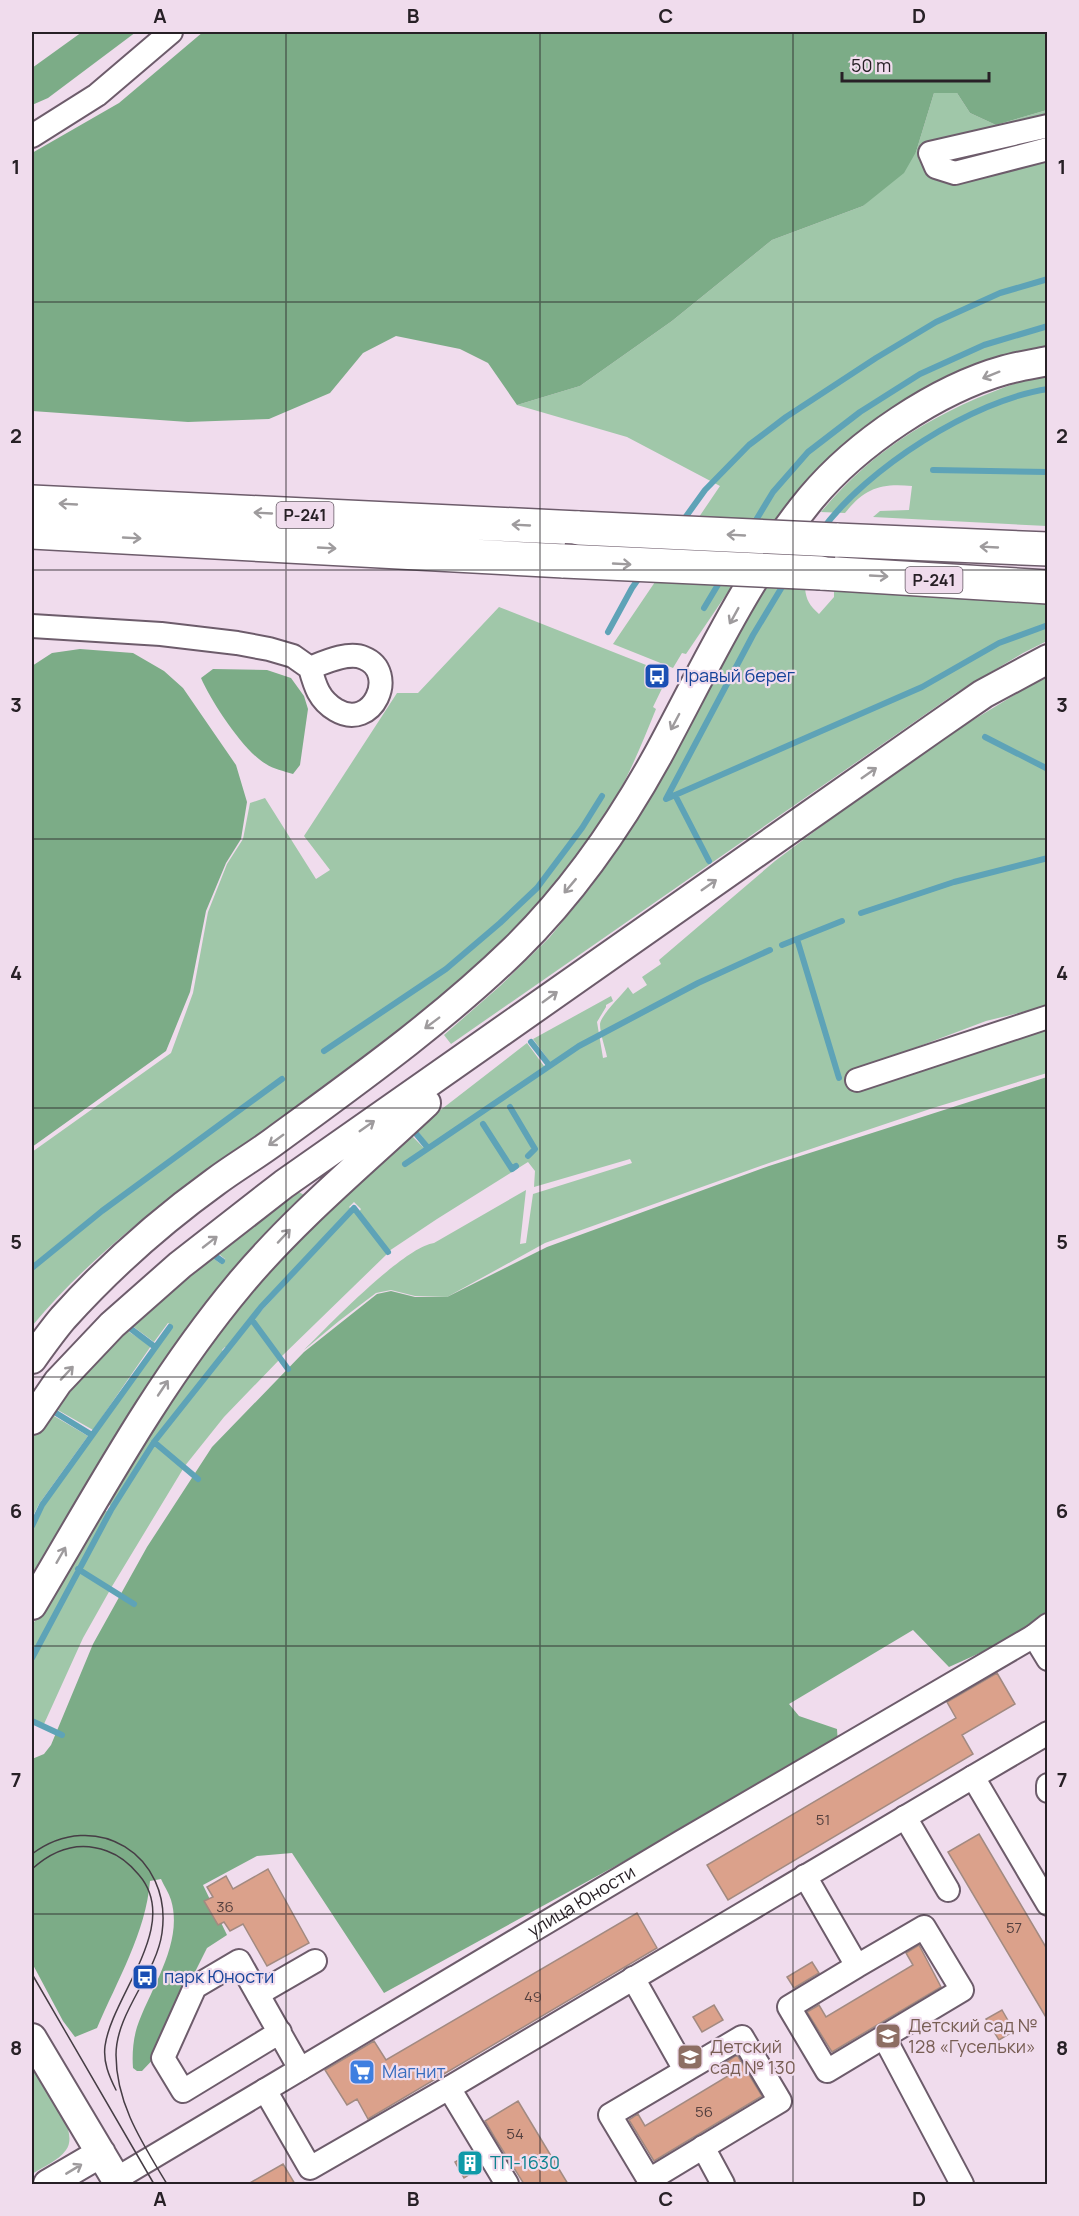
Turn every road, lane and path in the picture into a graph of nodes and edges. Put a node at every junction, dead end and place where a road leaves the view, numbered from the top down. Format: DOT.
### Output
graph roads {
  1 [pos="171,32"];
  2 [pos="1047,126"];
  3 [pos="32,136"];
  4 [pos="1047,149"];
  5 [pos="1047,361"];
  6 [pos="32,502"];
  7 [pos="32,532"];
  8 [pos="1047,549"];
  9 [pos="1047,587"];
  10 [pos="32,626"];
  11 [pos="1047,659"];
  12 [pos="310,668"];
  13 [pos="1047,1017"];
  14 [pos="502,1031"];
  15 [pos="857,1080"];
  16 [pos="32,1359"];
  17 [pos="32,1420"];
  18 [pos="32,1605"];
  19 [pos="1041,1630"];
  20 [pos="1047,1659"];
  21 [pos="1047,1733"];
  22 [pos="973,1777"];
  23 [pos="1047,1785"];
  24 [pos="1047,1791"];
  25 [pos="905,1817"];
  26 [pos="805,1876"];
  27 [pos="948,1890"];
  28 [pos="1047,1904"];
  29 [pos="315,1960"];
  30 [pos="857,1966"];
  31 [pos="633,1978"];
  32 [pos="258,1994"];
  33 [pos="32,2021"];
  34 [pos="280,2032"];
  35 [pos="884,2037"];
  36 [pos="32,2038"];
  37 [pos="300,2069"];
  38 [pos="685,2070"];
  39 [pos="449,2088"];
  40 [pos="265,2090"];
  41 [pos="82,2121"];
  42 [pos="703,2147"];
  43 [pos="101,2153"];
  44 [pos="315,2176"];
  45 [pos="117,2182"];
  46 [pos="48,2184"];
  47 [pos="507,2184"];
  48 [pos="723,2184"];
  49 [pos="962,2184"];
  1 -- 3 [label="street"];
  2 -- 4 [label="street"];
  5 -- 16 [label="main road, one-way"];
  8 -- 6 [label="highway, Р-241, one-way, bridge"];
  7 -- 9 [label="highway, Р-241, one-way, bridge"];
  10 -- 12 [label="street"];
  14 -- 11 [label="main road, one-way"];
  13 -- 15 [label="street"];
  17 -- 14 [label="main road, one-way"];
  18 -- 14 [label="main road, one-way"];
  19 -- 20 [label="street"];
  19 -- 37 [label="street, улица Юности"];
  21 -- 22 [label="street"];
  22 -- 25 [label="street"];
  22 -- 28 [label="street"];
  23 -- 24 [label="street"];
  25 -- 26 [label="street"];
  25 -- 27 [label="street"];
  26 -- 30 [label="street"];
  26 -- 31 [label="street"];
  29 -- 32 [label="street"];
  30 -- 35 [label="street"];
  30 -- 35 [label="street"];
  31 -- 38 [label="street"];
  31 -- 39 [label="street"];
  32 -- 34 [label="street"];
  32 -- 34 [label="street"];
  33 -- 41 [label="main road"];
  34 -- 37 [label="street"];
  35 -- 49 [label="street"];
  36 -- 41 [label="main road"];
  37 -- 40 [label="street, улица Юности"];
  38 -- 42 [label="street"];
  38 -- 42 [label="street"];
  39 -- 44 [label="street"];
  39 -- 47 [label="street"];
  40 -- 44 [label="street"];
  40 -- 45 [label="street, улица Юности"];
  41 -- 43 [label="main road"];
  42 -- 48 [label="street"];
  43 -- 45 [label="main road"];
  46 -- 43 [label="main road, one-way"];
}
